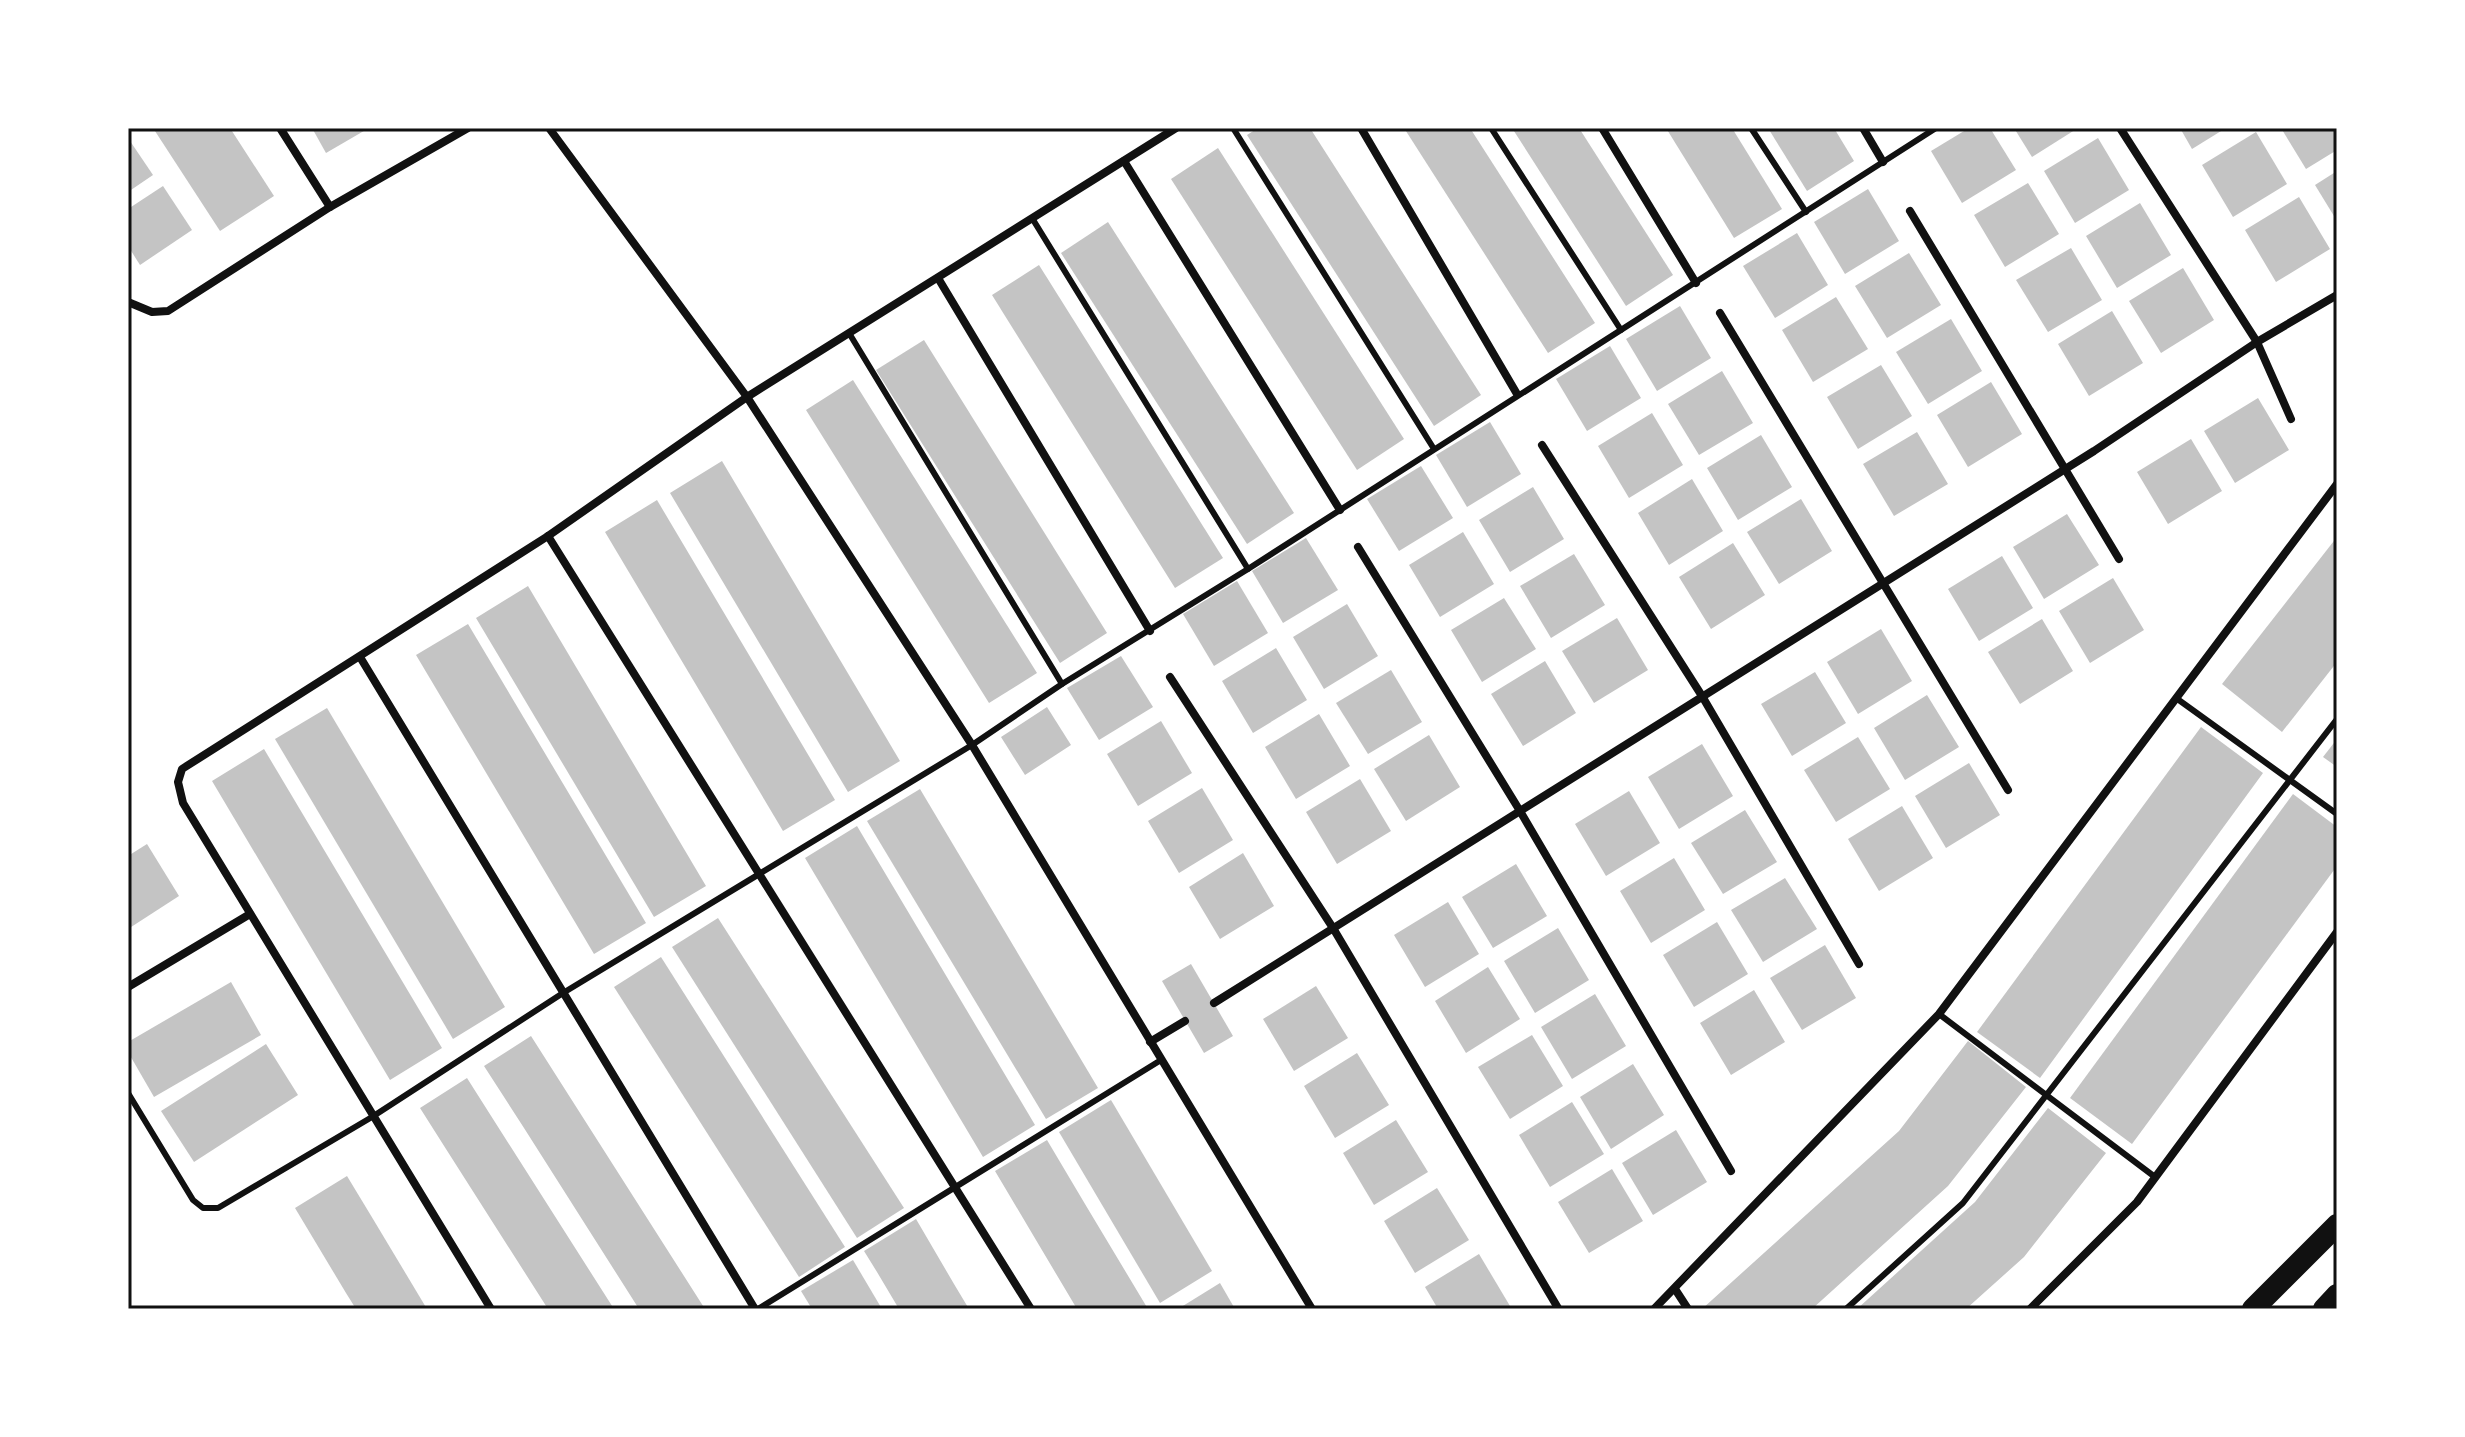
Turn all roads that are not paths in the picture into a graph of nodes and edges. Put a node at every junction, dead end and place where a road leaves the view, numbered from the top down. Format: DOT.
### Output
graph roads {
  1 [pos="280,128"];
  2 [pos="468,128"];
  3 [pos="549,128"];
  4 [pos="1176,128"];
  5 [pos="1233,128"];
  6 [pos="1361,128"];
  7 [pos="1491,128"];
  8 [pos="1602,128"];
  9 [pos="1751,128"];
  10 [pos="1863,128"];
  11 [pos="1936,128"];
  12 [pos="2120,128"];
  13 [pos="1124,161"];
  14 [pos="1883,162"];
  15 [pos="330,207"];
  16 [pos="1910,211"];
  17 [pos="1806,212"];
  18 [pos="1032,218"];
  19 [pos="938,278"];
  20 [pos="1696,283"];
  21 [pos="2337,295"];
  22 [pos="128,302"];
  23 [pos="1720,313"];
  24 [pos="1621,330"];
  25 [pos="849,333"];
  26 [pos="2257,342"];
  27 [pos="1517,394"];
  28 [pos="747,397"];
  29 [pos="2291,419"];
  30 [pos="1542,445"];
  31 [pos="1434,449"];
  32 [pos="2064,469"];
  33 [pos="2337,484"];
  34 [pos="1340,510"];
  35 [pos="548,536"];
  36 [pos="1358,547"];
  37 [pos="2119,559"];
  38 [pos="1248,569"];
  39 [pos="1884,582"];
  40 [pos="1150,631"];
  41 [pos="360,657"];
  42 [pos="1170,677"];
  43 [pos="1062,684"];
  44 [pos="1702,696"];
  45 [pos="2176,698"];
  46 [pos="2337,719"];
  47 [pos="972,745"];
  48 [pos="2291,781"];
  49 [pos="2008,790"];
  50 [pos="1520,811"];
  51 [pos="2337,814"];
  52 [pos="760,876"];
  53 [pos="250,914"];
  54 [pos="1333,928"];
  55 [pos="2337,932"];
  56 [pos="1859,964"];
  57 [pos="128,987"];
  58 [pos="563,993"];
  59 [pos="1214,1003"];
  60 [pos="1939,1014"];
  61 [pos="1185,1021"];
  62 [pos="1150,1042"];
  63 [pos="1161,1060"];
  64 [pos="128,1093"];
  65 [pos="2048,1096"];
  66 [pos="372,1117"];
  67 [pos="1731,1171"];
  68 [pos="2155,1177"];
  69 [pos="955,1187"];
  70 [pos="2337,1225"];
  71 [pos="1675,1289"];
  72 [pos="2337,1295"];
  73 [pos="1558,1308"];
  74 [pos="491,1309"];
  75 [pos="757,1309"];
  76 [pos="1031,1309"];
  77 [pos="1312,1309"];
  78 [pos="1654,1309"];
  79 [pos="1688,1309"];
  80 [pos="1846,1309"];
  81 [pos="2030,1309"];
  82 [pos="2253,1309"];
  83 [pos="2324,1309"];
  1 -- 15 [label="street"];
  2 -- 15 [label="street"];
  3 -- 28 [label="street"];
  4 -- 13 [label="street"];
  5 -- 31 [label="lane"];
  6 -- 27 [label="street"];
  7 -- 24 [label="lane"];
  8 -- 20 [label="street"];
  9 -- 17 [label="lane"];
  10 -- 14 [label="street"];
  11 -- 14 [label="lane"];
  12 -- 26 [label="street"];
  13 -- 18 [label="street"];
  13 -- 34 [label="street"];
  14 -- 17 [label="lane"];
  15 -- 22 [label="street"];
  16 -- 32 [label="street"];
  17 -- 20 [label="lane"];
  18 -- 19 [label="street"];
  18 -- 38 [label="lane"];
  19 -- 25 [label="street"];
  19 -- 40 [label="street"];
  20 -- 24 [label="lane"];
  21 -- 26 [label="street"];
  23 -- 39 [label="street"];
  24 -- 27 [label="lane"];
  25 -- 28 [label="street"];
  25 -- 43 [label="lane"];
  26 -- 29 [label="street"];
  26 -- 32 [label="street"];
  27 -- 31 [label="lane"];
  28 -- 35 [label="street"];
  28 -- 47 [label="street"];
  30 -- 44 [label="street"];
  31 -- 34 [label="lane"];
  32 -- 37 [label="street"];
  32 -- 39 [label="street"];
  33 -- 45 [label="street"];
  34 -- 38 [label="lane"];
  35 -- 41 [label="street"];
  35 -- 52 [label="street"];
  36 -- 50 [label="street"];
  38 -- 40 [label="lane"];
  39 -- 44 [label="street"];
  39 -- 49 [label="street"];
  40 -- 43 [label="lane"];
  41 -- 53 [label="street"];
  41 -- 58 [label="street"];
  42 -- 54 [label="street"];
  43 -- 47 [label="lane"];
  44 -- 50 [label="street"];
  44 -- 56 [label="street"];
  45 -- 48 [label="lane"];
  45 -- 60 [label="street"];
  46 -- 48 [label="lane"];
  47 -- 52 [label="lane"];
  47 -- 62 [label="street"];
  48 -- 51 [label="lane"];
  48 -- 65 [label="lane"];
  50 -- 54 [label="street"];
  50 -- 67 [label="street"];
  52 -- 58 [label="lane"];
  52 -- 69 [label="street"];
  53 -- 57 [label="street"];
  53 -- 66 [label="street"];
  54 -- 59 [label="street"];
  54 -- 73 [label="street"];
  55 -- 68 [label="street"];
  58 -- 66 [label="lane"];
  58 -- 75 [label="street"];
  60 -- 65 [label="lane"];
  60 -- 71 [label="street"];
  61 -- 62 [label="street"];
  62 -- 63 [label="street"];
  63 -- 69 [label="lane"];
  63 -- 77 [label="street"];
  64 -- 66 [label="lane"];
  65 -- 68 [label="lane"];
  65 -- 80 [label="lane"];
  66 -- 74 [label="street"];
  68 -- 81 [label="street"];
  69 -- 75 [label="lane"];
  69 -- 76 [label="street"];
  70 -- 82 [label="highway"];
  71 -- 78 [label="street"];
  71 -- 79 [label="street"];
  72 -- 83 [label="highway"];
}
